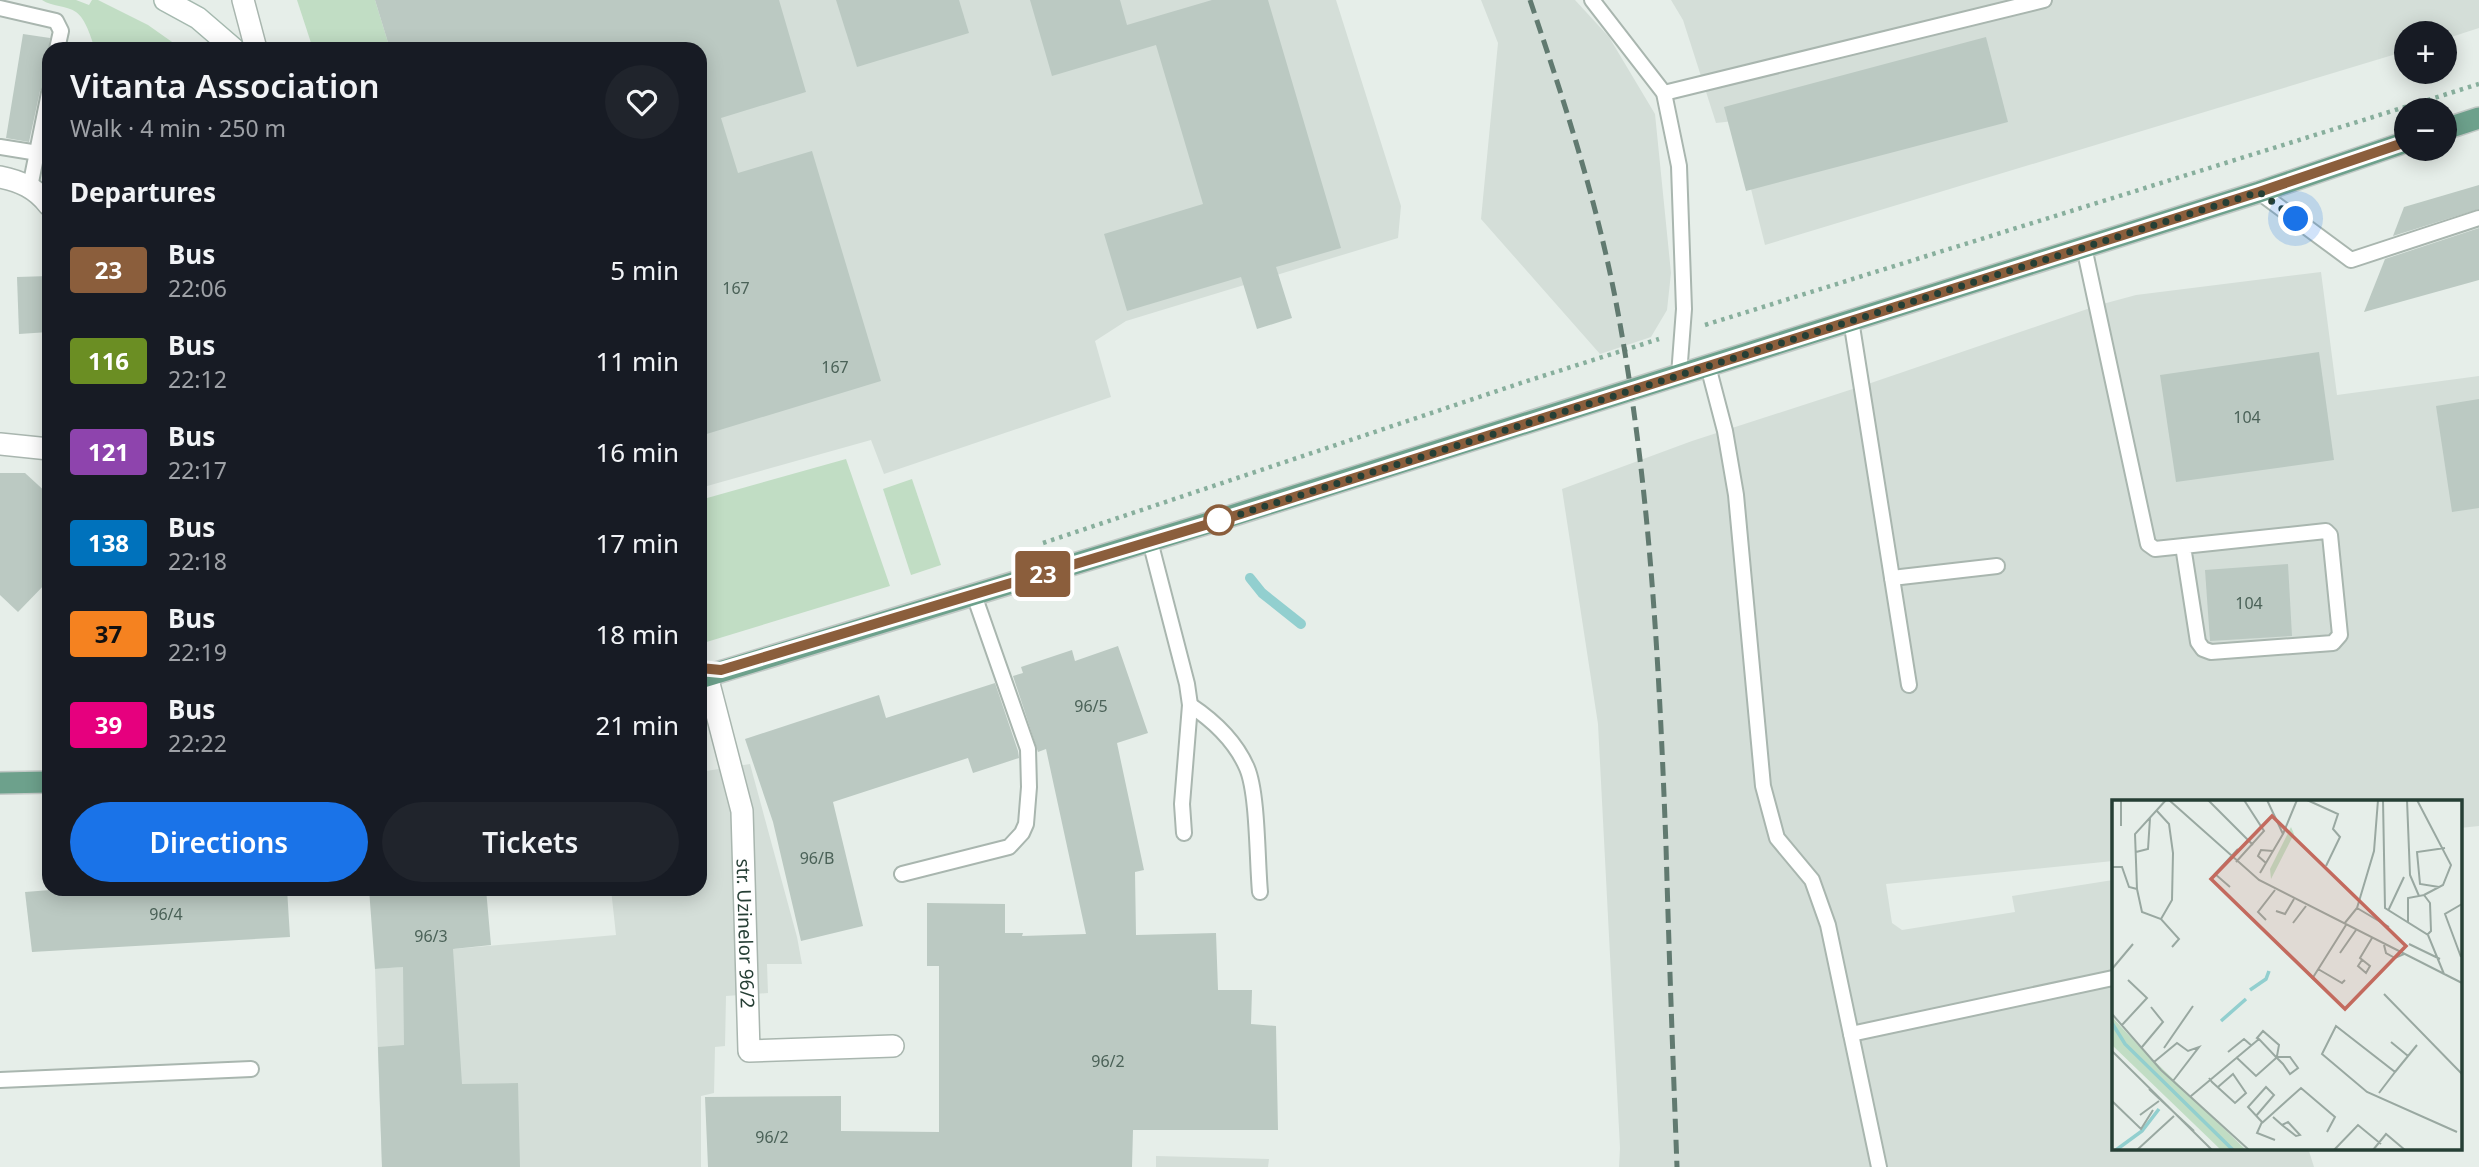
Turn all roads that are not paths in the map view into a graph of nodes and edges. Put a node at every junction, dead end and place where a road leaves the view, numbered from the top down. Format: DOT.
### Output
graph roads {
  1 [pos="165,0"];
  2 [pos="243,0"];
  3 [pos="1592,0"];
  4 [pos="2044,0"];
  5 [pos="0,8"];
  6 [pos="58,42"];
  7 [pos="226,42"];
  8 [pos="254,42"];
  9 [pos="1664,93"];
  10 [pos="2479,118"];
  11 [pos="2457,125"];
  12 [pos="42,128"];
  13 [pos="0,146"];
  14 [pos="2394,146"];
  15 [pos="37,153"];
  16 [pos="0,177"];
  17 [pos="2259,192"];
  18 [pos="41,197"];
  19 [pos="2479,218"];
  20 [pos="2084,247"];
  21 [pos="1851,320"];
  22 [pos="1708,366"];
  23 [pos="1679,375"];
  24 [pos="0,444"];
  25 [pos="42,448"];
  26 [pos="1150,541"];
  27 [pos="2183,546"];
  28 [pos="1997,566"];
  29 [pos="1892,578"];
  30 [pos="974,595"];
  31 [pos="707,673"];
  32 [pos="1909,685"];
  33 [pos="1190,705"];
  34 [pos="42,782"];
  35 [pos="0,783"];
  36 [pos="1184,833"];
  37 [pos="902,874"];
  38 [pos="1260,892"];
  39 [pos="2112,978"];
  40 [pos="1851,1034"];
  41 [pos="893,1046"];
  42 [pos="251,1069"];
  43 [pos="0,1080"];
  44 [pos="1879,1167"];
  1 -- 7 [label="street"];
  2 -- 8 [label="street"];
  3 -- 9 [label="lane"];
  4 -- 9 [label="lane"];
  5 -- 6 [label="lane"];
  9 -- 23 [label="lane"];
  10 -- 11 [label="main road"];
  12 -- 15 [label="lane"];
  13 -- 15 [label="lane"];
  14 -- 17 [label="main road"];
  15 -- 18 [label="lane"];
  16 -- 18 [label="street"];
  17 -- 19 [label="lane"];
  17 -- 20 [label="main road"];
  20 -- 21 [label="main road"];
  20 -- 27 [label="lane"];
  21 -- 22 [label="main road"];
  21 -- 29 [label="lane"];
  22 -- 23 [label="main road"];
  22 -- 40 [label="lane"];
  23 -- 26 [label="main road"];
  24 -- 25 [label="street"];
  26 -- 30 [label="main road"];
  26 -- 33 [label="lane"];
  27 -- 27 [label="lane"];
  28 -- 29 [label="lane"];
  29 -- 32 [label="lane"];
  30 -- 31 [label="main road"];
  30 -- 37 [label="lane"];
  31 -- 41 [label="street, str. Uzinelor 96/2"];
  33 -- 36 [label="lane"];
  33 -- 38 [label="lane"];
  34 -- 35 [label="main road"];
  39 -- 40 [label="lane"];
  40 -- 44 [label="lane"];
  42 -- 43 [label="lane"];
}
